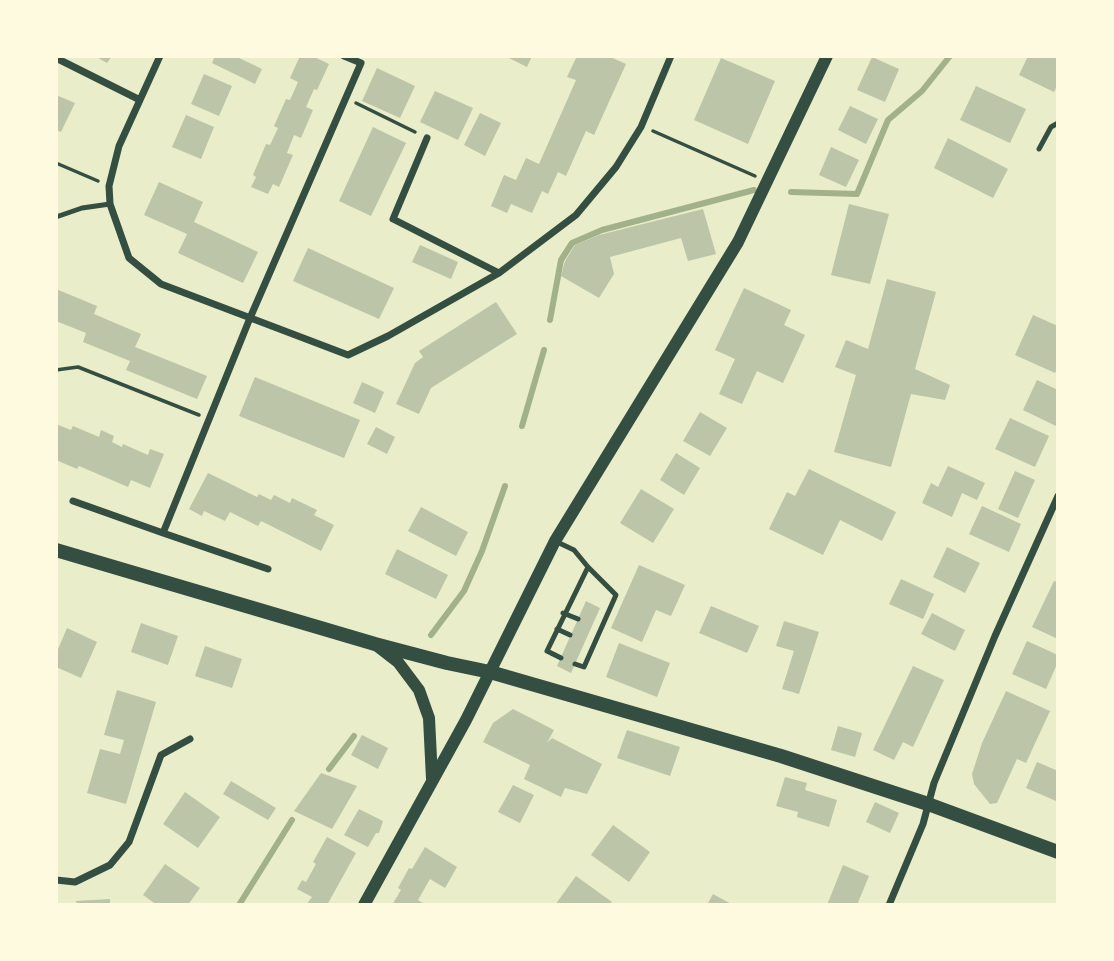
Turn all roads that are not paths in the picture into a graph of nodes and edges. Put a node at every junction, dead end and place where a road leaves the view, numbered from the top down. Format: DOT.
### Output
graph roads {
  1 [pos="160,56"];
  2 [pos="344,56"];
  3 [pos="671,56"];
  4 [pos="827,56"];
  5 [pos="56,58"];
  6 [pos="140,100"];
  7 [pos="1058,123"];
  8 [pos="427,138"];
  9 [pos="1039,149"];
  10 [pos="110,204"];
  11 [pos="56,217"];
  12 [pos="499,273"];
  13 [pos="250,318"];
  14 [pos="1058,496"];
  15 [pos="73,501"];
  16 [pos="163,533"];
  17 [pos="555,541"];
  18 [pos="56,550"];
  19 [pos="588,567"];
  20 [pos="268,569"];
  21 [pos="563,613"];
  22 [pos="578,619"];
  23 [pos="592,625"];
  24 [pos="557,629"];
  25 [pos="600,630"];
  26 [pos="570,635"];
  27 [pos="584,642"];
  28 [pos="374,644"];
  29 [pos="593,646"];
  30 [pos="561,658"];
  31 [pos="575,664"];
  32 [pos="490,672"];
  33 [pos="190,739"];
  34 [pos="433,783"];
  35 [pos="928,804"];
  36 [pos="1058,852"];
  37 [pos="56,880"];
  38 [pos="364,905"];
  39 [pos="889,905"];
  1 -- 6 [label="street"];
  2 -- 13 [label="street"];
  3 -- 12 [label="street"];
  4 -- 17 [label="street"];
  5 -- 6 [label="street"];
  6 -- 10 [label="street"];
  7 -- 9 [label="lane"];
  8 -- 12 [label="street"];
  10 -- 11 [label="lane"];
  10 -- 13 [label="street"];
  12 -- 13 [label="street"];
  13 -- 16 [label="street"];
  14 -- 35 [label="street"];
  15 -- 16 [label="street"];
  16 -- 20 [label="street"];
  17 -- 19 [label="lane"];
  17 -- 32 [label="street"];
  18 -- 28 [label="main road"];
  19 -- 21 [label="lane"];
  19 -- 25 [label="lane"];
  21 -- 22 [label="lane"];
  21 -- 24 [label="lane"];
  23 -- 25 [label="lane"];
  24 -- 26 [label="lane"];
  24 -- 30 [label="lane"];
  25 -- 29 [label="lane"];
  27 -- 29 [label="lane"];
  28 -- 32 [label="main road"];
  28 -- 34 [label="street"];
  29 -- 31 [label="lane"];
  32 -- 34 [label="street"];
  32 -- 35 [label="main road"];
  33 -- 37 [label="street"];
  34 -- 38 [label="street"];
  35 -- 36 [label="main road"];
  35 -- 39 [label="street"];
}
